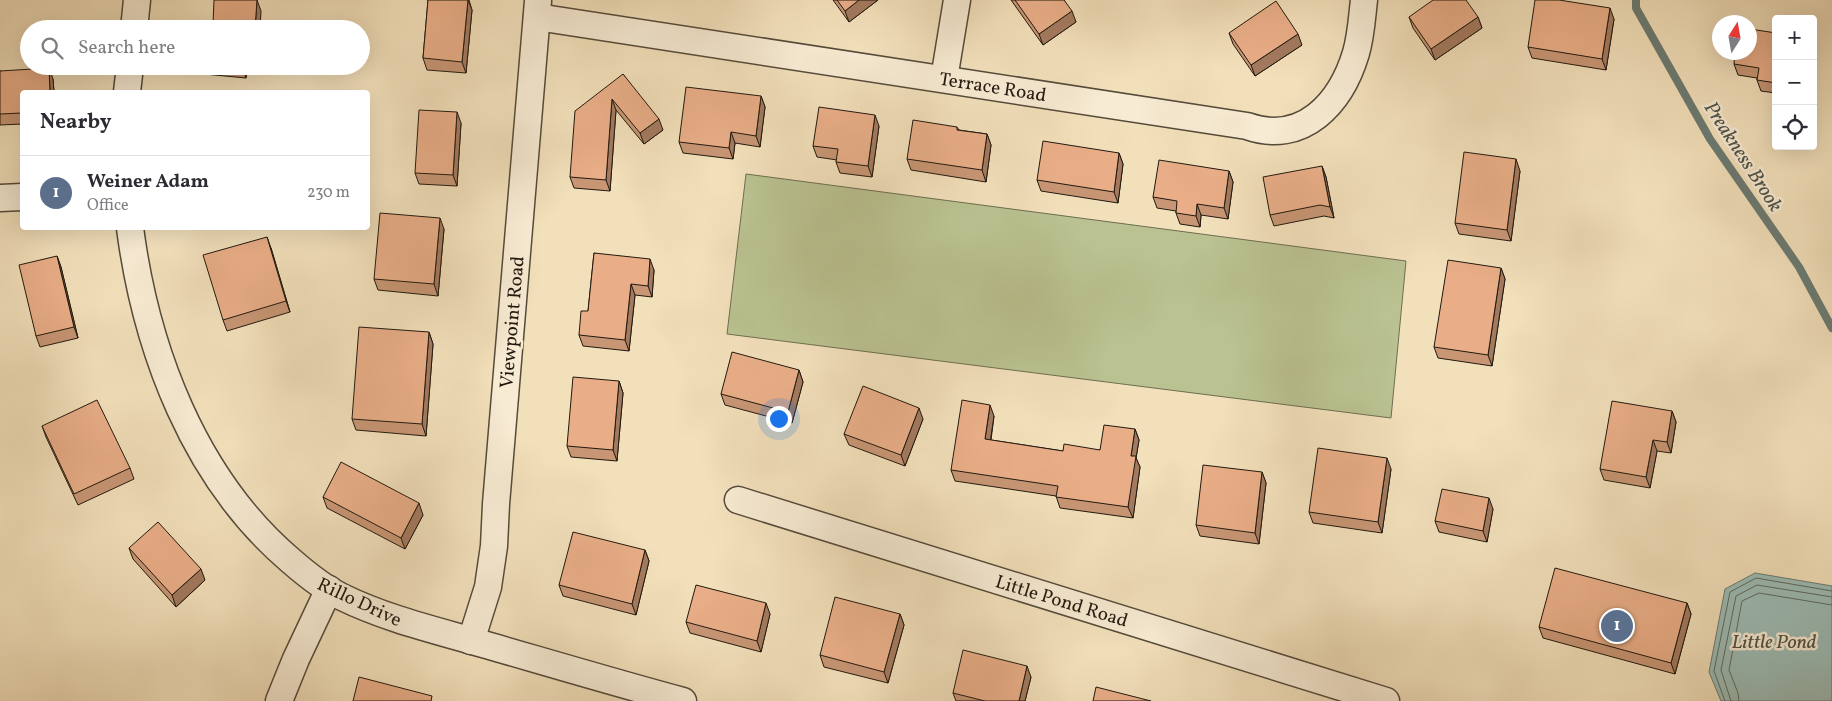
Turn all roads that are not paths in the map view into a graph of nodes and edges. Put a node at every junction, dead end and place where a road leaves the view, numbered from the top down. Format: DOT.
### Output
graph roads {
  1 [pos="138,0"];
  2 [pos="957,0"];
  3 [pos="1364,0"];
  4 [pos="538,8"];
  5 [pos="135,20"];
  6 [pos="129,75"];
  7 [pos="944,79"];
  8 [pos="127,90"];
  9 [pos="20,197"];
  10 [pos="0,198"];
  11 [pos="130,230"];
  12 [pos="738,500"];
  13 [pos="329,589"];
  14 [pos="472,641"];
  15 [pos="279,701"];
  16 [pos="683,701"];
  17 [pos="1386,701"];
  1 -- 5 [label="street"];
  2 -- 7 [label="street"];
  3 -- 7 [label="street, Terrace Road"];
  4 -- 7 [label="street, Terrace Road"];
  4 -- 14 [label="street, Viewpoint Road"];
  6 -- 8 [label="street"];
  9 -- 10 [label="street"];
  11 -- 13 [label="street, Rillo Drive"];
  12 -- 17 [label="street, Little Pond Road"];
  13 -- 14 [label="street, Rillo Drive"];
  13 -- 15 [label="street"];
  14 -- 16 [label="street, Rillo Drive"];
}
